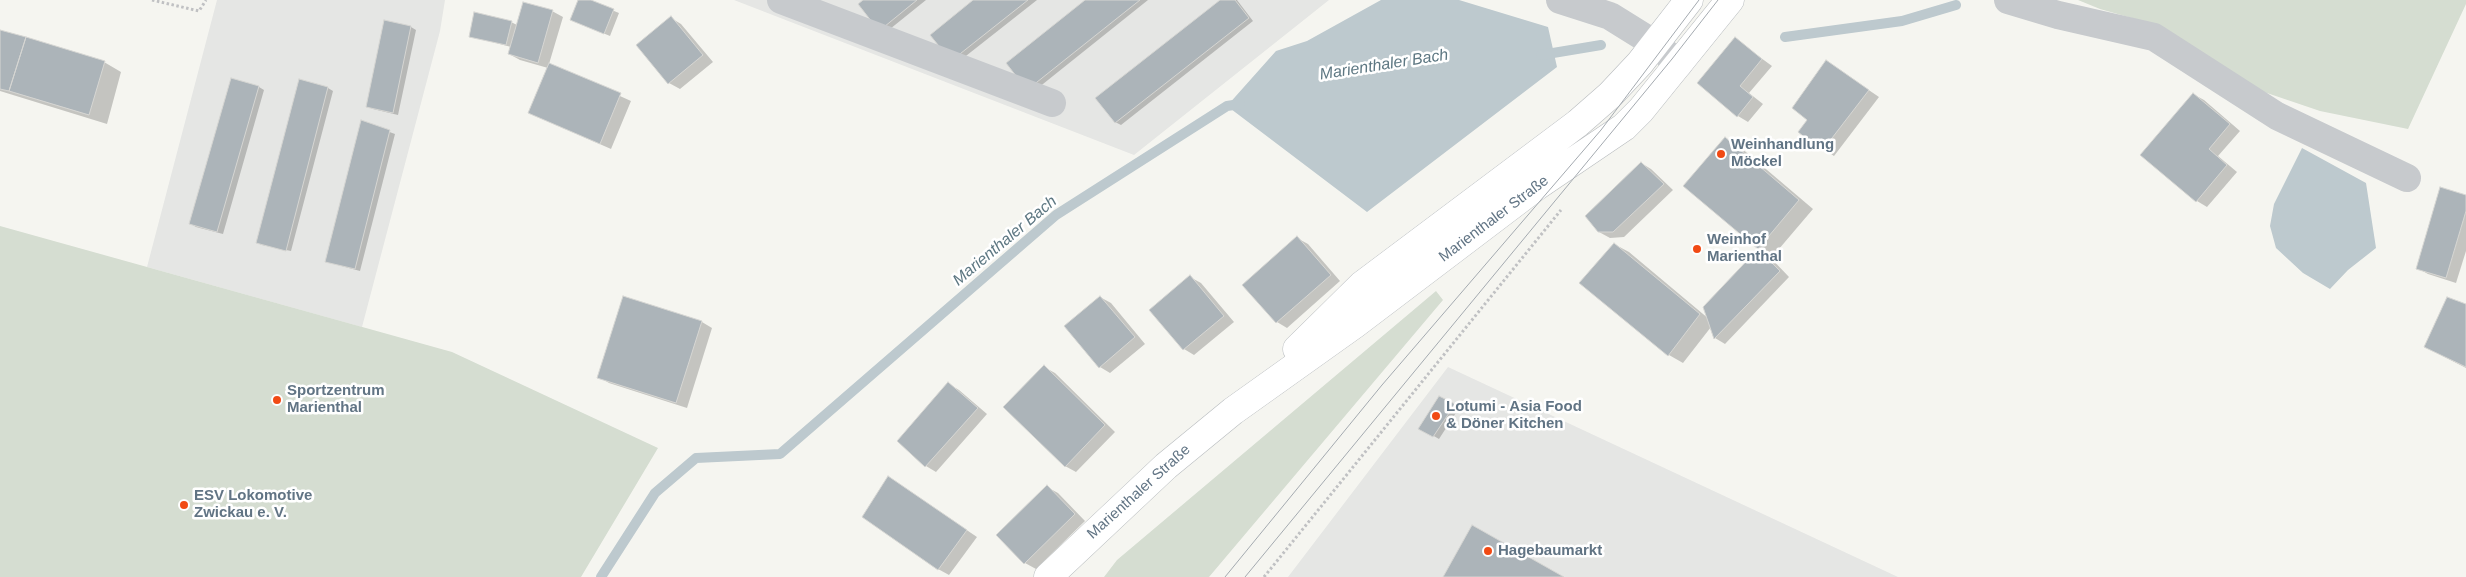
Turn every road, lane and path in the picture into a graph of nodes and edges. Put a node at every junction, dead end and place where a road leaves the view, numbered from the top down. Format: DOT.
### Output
graph roads {
  1 [pos="152,0"];
  2 [pos="206,0"];
  3 [pos="781,0"];
  4 [pos="1560,0"];
  5 [pos="1689,0"];
  6 [pos="1730,0"];
  7 [pos="2008,0"];
  8 [pos="1655,44"];
  9 [pos="1678,64"];
  10 [pos="1052,103"];
  11 [pos="2407,178"];
  12 [pos="1567,202"];
  13 [pos="1233,411"];
  14 [pos="1048,577"];
  15 [pos="1264,577"];
  1 -- 2 [label="path"];
  3 -- 10 [label="lane"];
  4 -- 8 [label="lane"];
  5 -- 8 [label="main road, Marienthaler Straße"];
  6 -- 9 [label="main road, Marienthaler Straße"];
  7 -- 11 [label="lane"];
  8 -- 9 [label="lane"];
  8 -- 13 [label="main road, Marienthaler Straße"];
  9 -- 13 [label="main road, Marienthaler Straße"];
  12 -- 15 [label="path"];
  13 -- 14 [label="main road, Marienthaler Straße"];
}
